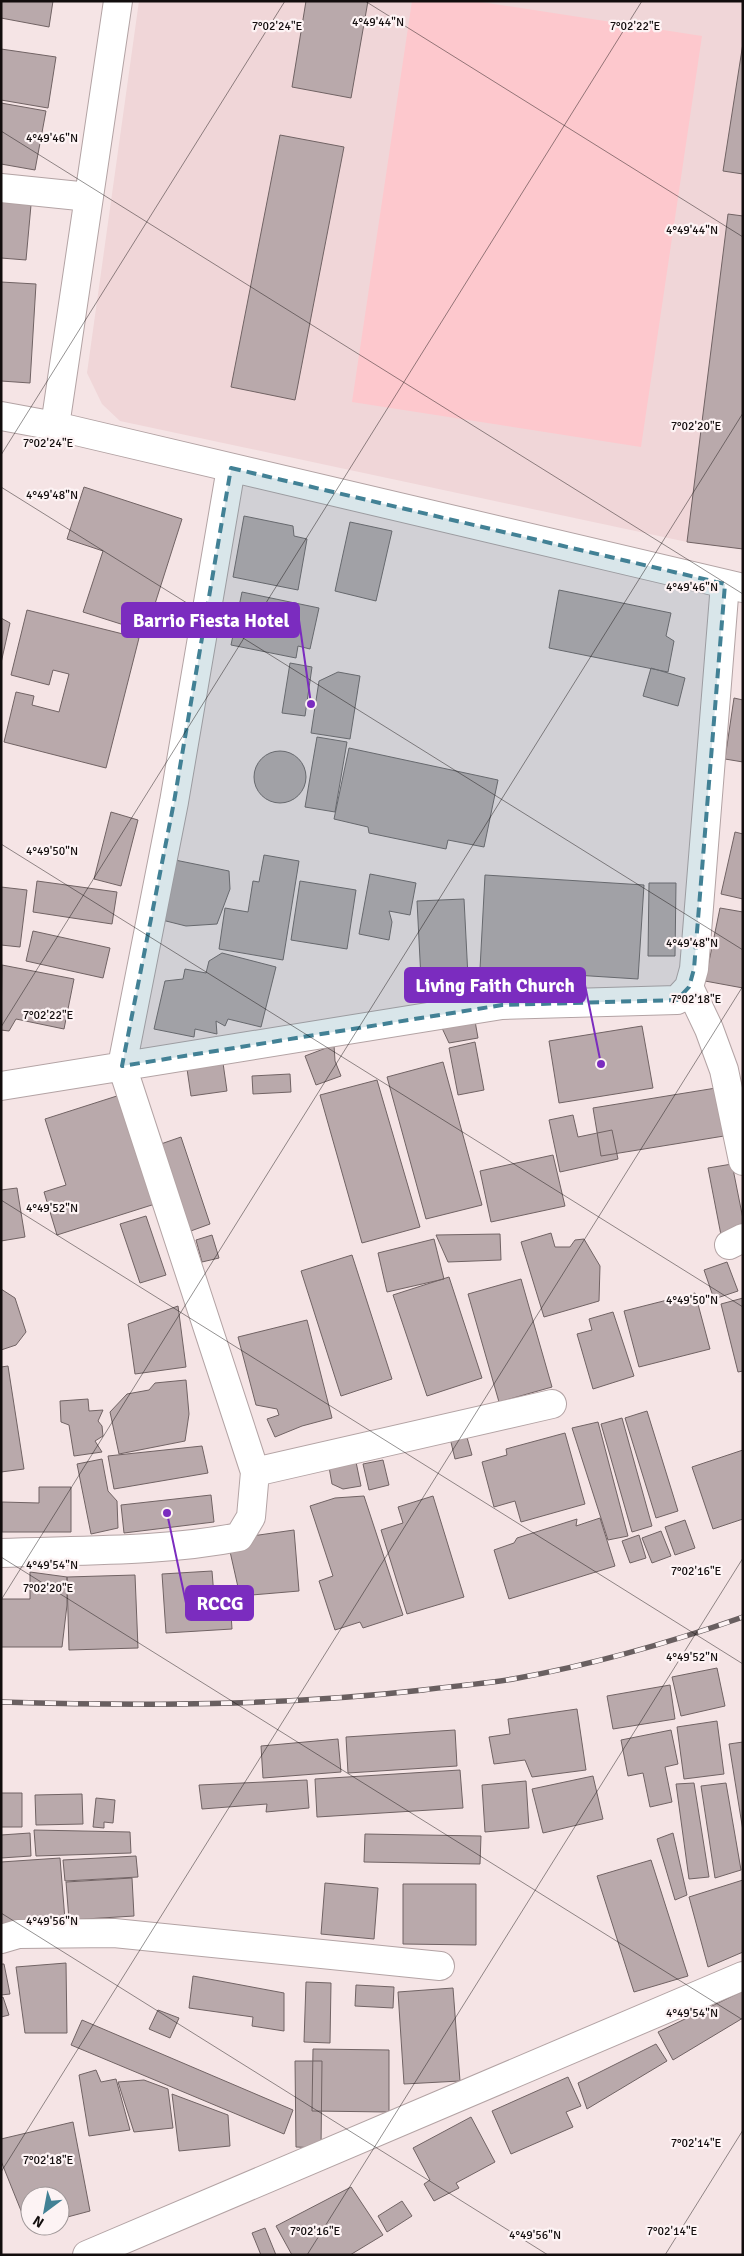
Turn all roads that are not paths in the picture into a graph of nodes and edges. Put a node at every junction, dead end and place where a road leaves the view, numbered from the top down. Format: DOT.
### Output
graph roads {
  1 [pos="118,1"];
  2 [pos="1,188"];
  3 [pos="89,197"];
  4 [pos="1,416"];
  5 [pos="55,426"];
  6 [pos="231,468"];
  7 [pos="734,586"];
  8 [pos="689,987"];
  9 [pos="122,1066"];
  10 [pos="1,1086"];
  11 [pos="743,1161"];
  12 [pos="552,1404"];
  13 [pos="255,1472"];
  14 [pos="1,1553"];
  15 [pos="1,1939"];
  16 [pos="440,1966"];
  17 [pos="743,1976"];
  18 [pos="87,2255"];
  1 -- 3 [label="street"];
  2 -- 3 [label="street"];
  3 -- 5 [label="street"];
  4 -- 5 [label="street"];
  5 -- 6 [label="street"];
  6 -- 7 [label="street"];
  6 -- 9 [label="street"];
  7 -- 8 [label="street"];
  8 -- 9 [label="street"];
  8 -- 11 [label="street"];
  9 -- 10 [label="street"];
  9 -- 13 [label="street"];
  12 -- 13 [label="street"];
  13 -- 14 [label="street"];
  15 -- 16 [label="street"];
  17 -- 18 [label="street"];
}
